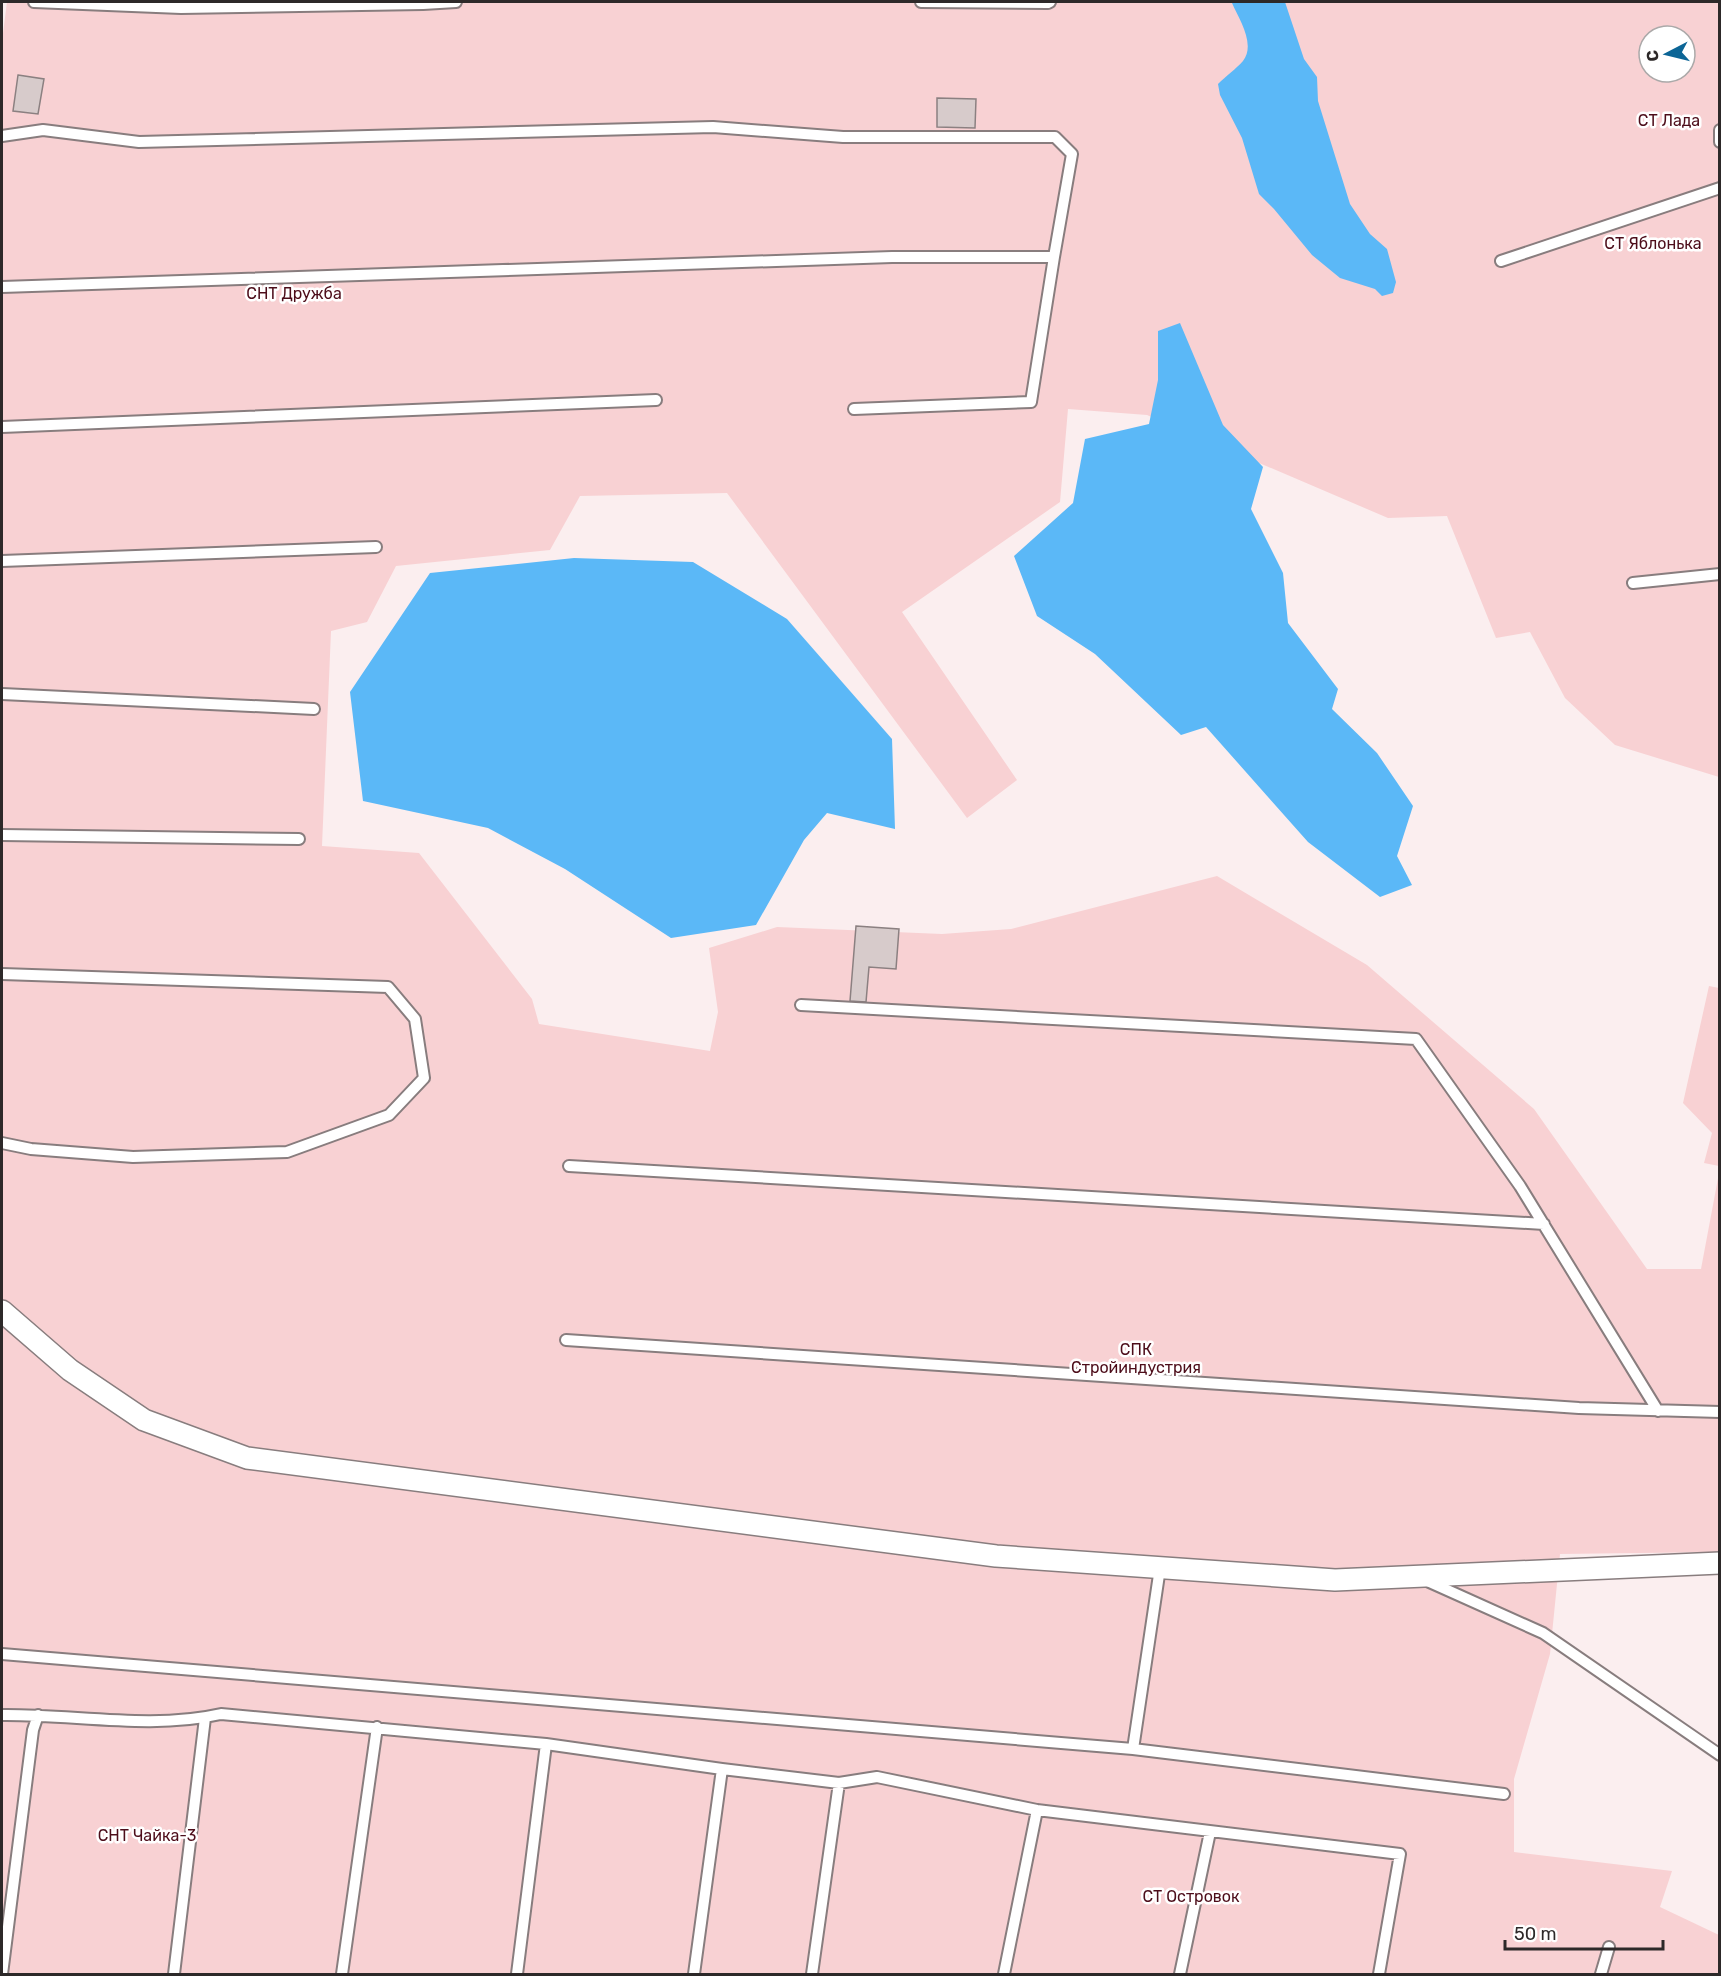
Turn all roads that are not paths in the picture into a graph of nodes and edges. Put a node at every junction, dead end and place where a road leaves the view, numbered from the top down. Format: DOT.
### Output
graph roads {
  1 [pos="34,2"];
  2 [pos="456,2"];
  3 [pos="921,2"];
  4 [pos="1050,2"];
  5 [pos="1719,129"];
  6 [pos="2,136"];
  7 [pos="1719,142"];
  8 [pos="1719,188"];
  9 [pos="1054,257"];
  10 [pos="1501,261"];
  11 [pos="2,287"];
  12 [pos="656,400"];
  13 [pos="854,409"];
  14 [pos="2,427"];
  15 [pos="376,547"];
  16 [pos="2,561"];
  17 [pos="1719,574"];
  18 [pos="1633,583"];
  19 [pos="2,694"];
  20 [pos="315,709"];
  21 [pos="2,835"];
  22 [pos="299,840"];
  23 [pos="2,974"];
  24 [pos="801,1005"];
  25 [pos="2,1143"];
  26 [pos="569,1166"];
  27 [pos="1544,1224"];
  28 [pos="2,1311"];
  29 [pos="566,1340"];
  30 [pos="1658,1411"];
  31 [pos="1719,1412"];
  32 [pos="1719,1563"];
  33 [pos="1160,1568"];
  34 [pos="1416,1577"];
  35 [pos="2,1654"];
  36 [pos="2,1715"];
  37 [pos="38,1715"];
  38 [pos="205,1718"];
  39 [pos="377,1727"];
  40 [pos="546,1744"];
  41 [pos="1133,1749"];
  42 [pos="1719,1755"];
  43 [pos="722,1769"];
  44 [pos="839,1783"];
  45 [pos="1504,1794"];
  46 [pos="1037,1810"];
  47 [pos="1210,1832"];
  48 [pos="1609,1947"];
  49 [pos="2,1974"];
  50 [pos="174,1974"];
  51 [pos="342,1974"];
  52 [pos="516,1974"];
  53 [pos="694,1974"];
  54 [pos="812,1974"];
  55 [pos="1004,1974"];
  56 [pos="1180,1974"];
  57 [pos="1379,1974"];
  58 [pos="1601,1974"];
  1 -- 2 [label="lane"];
  3 -- 4 [label="lane"];
  5 -- 7 [label="lane"];
  6 -- 9 [label="lane"];
  8 -- 10 [label="lane"];
  9 -- 11 [label="lane"];
  9 -- 13 [label="lane"];
  12 -- 14 [label="lane"];
  15 -- 16 [label="lane"];
  17 -- 18 [label="lane"];
  19 -- 20 [label="lane"];
  21 -- 22 [label="lane"];
  23 -- 25 [label="lane"];
  24 -- 27 [label="lane"];
  26 -- 27 [label="lane"];
  27 -- 30 [label="lane"];
  28 -- 33 [label="street"];
  29 -- 30 [label="lane"];
  30 -- 31 [label="lane"];
  32 -- 34 [label="street"];
  33 -- 34 [label="street"];
  33 -- 41 [label="lane"];
  34 -- 42 [label="lane"];
  35 -- 41 [label="lane"];
  36 -- 37 [label="lane"];
  37 -- 38 [label="lane"];
  37 -- 49 [label="lane"];
  38 -- 39 [label="lane"];
  38 -- 50 [label="lane"];
  39 -- 40 [label="lane"];
  39 -- 51 [label="lane"];
  40 -- 43 [label="lane"];
  40 -- 52 [label="lane"];
  41 -- 45 [label="lane"];
  43 -- 44 [label="lane"];
  43 -- 53 [label="lane"];
  44 -- 46 [label="lane"];
  44 -- 54 [label="lane"];
  46 -- 47 [label="lane"];
  46 -- 55 [label="lane"];
  47 -- 56 [label="lane"];
  47 -- 57 [label="lane"];
  48 -- 58 [label="lane"];
}
